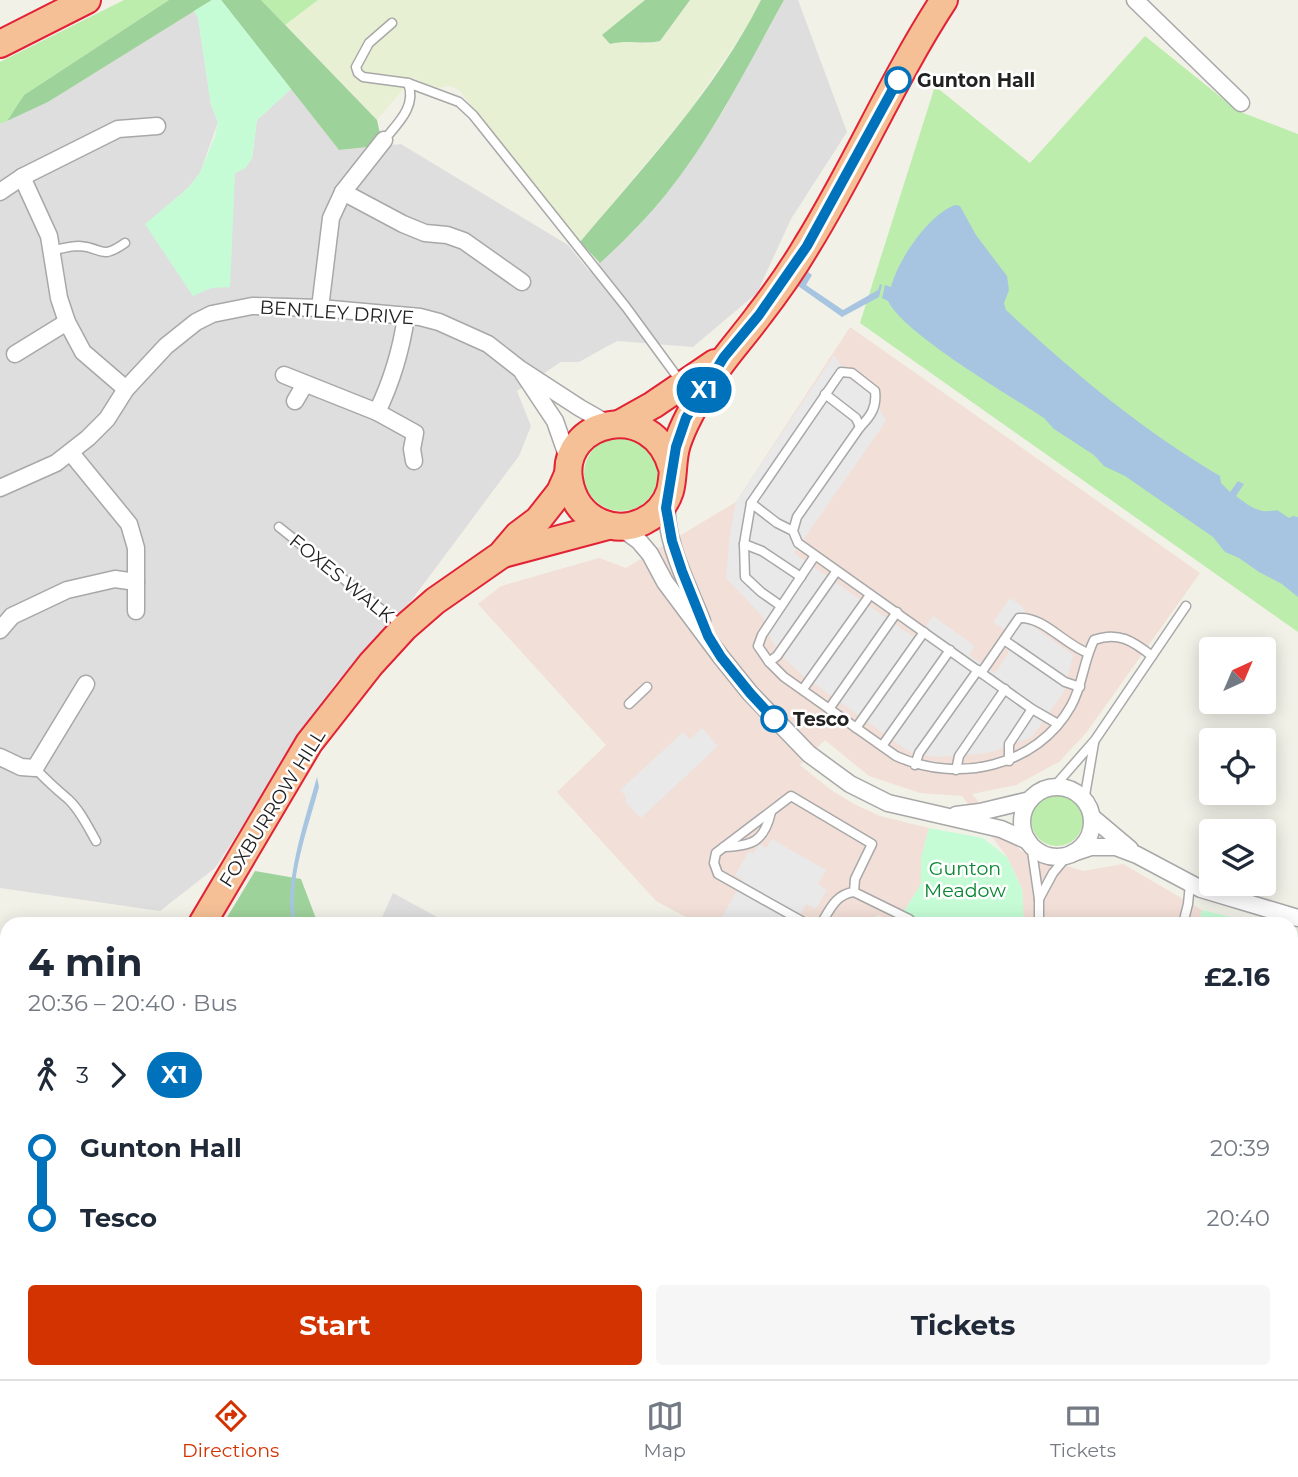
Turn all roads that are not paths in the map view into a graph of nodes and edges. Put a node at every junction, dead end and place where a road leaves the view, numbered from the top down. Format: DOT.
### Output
graph roads {
  1 [pos="87,0"];
  2 [pos="944,0"];
  3 [pos="1135,0"];
  4 [pos="392,23"];
  5 [pos="0,44"];
  6 [pos="408,83"];
  7 [pos="1241,103"];
  8 [pos="157,126"];
  9 [pos="384,141"];
  10 [pos="22,177"];
  11 [pos="0,192"];
  12 [pos="343,192"];
  13 [pos="125,243"];
  14 [pos="51,251"];
  15 [pos="522,282"];
  16 [pos="320,308"];
  17 [pos="406,317"];
  18 [pos="67,322"];
  19 [pos="15,354"];
  20 [pos="724,357"];
  21 [pos="520,369"];
  22 [pos="284,375"];
  23 [pos="305,384"];
  24 [pos="683,384"];
  25 [pos="125,389"];
  26 [pos="825,394"];
  27 [pos="295,401"];
  28 [pos="377,412"];
  29 [pos="615,424"];
  30 [pos="860,427"];
  31 [pos="71,453"];
  32 [pos="414,461"];
  33 [pos="569,469"];
  34 [pos="671,481"];
  35 [pos="0,488"];
  36 [pos="751,503"];
  37 [pos="614,526"];
  38 [pos="279,527"];
  39 [pos="793,531"];
  40 [pos="744,544"];
  41 [pos="501,555"];
  42 [pos="814,557"];
  43 [pos="836,572"];
  44 [pos="801,577"];
  45 [pos="136,582"];
  46 [pos="870,595"];
  47 [pos="781,606"];
  48 [pos="1186,606"];
  49 [pos="136,611"];
  50 [pos="897,612"];
  51 [pos="404,628"];
  52 [pos="0,630"];
  53 [pos="924,632"];
  54 [pos="708,636"];
  55 [pos="1004,640"];
  56 [pos="950,650"];
  57 [pos="1088,653"];
  58 [pos="1152,656"];
  59 [pos="769,662"];
  60 [pos="980,671"];
  61 [pos="86,684"];
  62 [pos="647,687"];
  63 [pos="1080,687"];
  64 [pos="803,689"];
  65 [pos="1005,689"];
  66 [pos="629,704"];
  67 [pos="829,709"];
  68 [pos="1032,709"];
  69 [pos="1058,724"];
  70 [pos="856,728"];
  71 [pos="1095,740"];
  72 [pos="882,746"];
  73 [pos="0,757"];
  74 [pos="1009,761"];
  75 [pos="915,765"];
  76 [pos="28,767"];
  77 [pos="957,770"];
  78 [pos="1053,788"];
  79 [pos="1030,800"];
  80 [pos="1084,801"];
  81 [pos="771,811"];
  82 [pos="943,816"];
  83 [pos="1091,817"];
  84 [pos="96,841"];
  85 [pos="1029,842"];
  86 [pos="724,847"];
  87 [pos="1071,854"];
  88 [pos="1137,855"];
  89 [pos="1190,881"];
  90 [pos="854,892"];
  91 [pos="1038,899"];
  92 [pos="206,917"];
  93 [pos="794,917"];
  94 [pos="825,917"];
  95 [pos="903,917"];
  96 [pos="1039,917"];
  97 [pos="1183,917"];
  98 [pos="1295,917"];
  1 -- 5 [label="highway"];
  2 -- 20 [label="highway"];
  3 -- 7 [label="street"];
  4 -- 6 [label="lane"];
  6 -- 9 [label="lane"];
  6 -- 24 [label="lane"];
  8 -- 10 [label="street"];
  9 -- 12 [label="street"];
  10 -- 11 [label="street"];
  10 -- 14 [label="street"];
  12 -- 15 [label="street"];
  12 -- 16 [label="street"];
  13 -- 14 [label="lane"];
  14 -- 18 [label="street"];
  16 -- 17 [label="street, BENTLEY DRIVE"];
  16 -- 25 [label="street, BENTLEY DRIVE"];
  17 -- 21 [label="street, BENTLEY DRIVE"];
  17 -- 28 [label="street"];
  18 -- 19 [label="street"];
  18 -- 25 [label="street"];
  20 -- 24 [label="highway"];
  20 -- 34 [label="highway"];
  21 -- 29 [label="street, BENTLEY DRIVE"];
  21 -- 33 [label="street, BENTLEY DRIVE"];
  22 -- 23 [label="street"];
  23 -- 27 [label="street"];
  23 -- 28 [label="street"];
  24 -- 29 [label="highway"];
  25 -- 31 [label="street, BENTLEY DRIVE"];
  26 -- 30 [label="lane"];
  26 -- 30 [label="lane"];
  26 -- 36 [label="lane"];
  28 -- 32 [label="street"];
  29 -- 33 [label="highway"];
  29 -- 34 [label="highway"];
  30 -- 39 [label="lane"];
  31 -- 35 [label="street, BENTLEY DRIVE"];
  31 -- 45 [label="street"];
  33 -- 37 [label="highway"];
  33 -- 41 [label="highway, FOXBURROW HILL"];
  34 -- 37 [label="highway"];
  34 -- 54 [label="street"];
  36 -- 39 [label="lane"];
  36 -- 40 [label="lane"];
  37 -- 41 [label="highway, FOXBURROW HILL"];
  37 -- 54 [label="street"];
  38 -- 51 [label="lane, FOXES WALK"];
  39 -- 42 [label="lane"];
  40 -- 44 [label="lane"];
  40 -- 47 [label="lane"];
  41 -- 51 [label="highway, FOXBURROW HILL"];
  42 -- 43 [label="lane"];
  42 -- 44 [label="lane"];
  43 -- 46 [label="lane"];
  43 -- 59 [label="lane"];
  44 -- 47 [label="lane"];
  45 -- 49 [label="street"];
  45 -- 52 [label="street"];
  46 -- 50 [label="lane"];
  46 -- 64 [label="lane"];
  47 -- 59 [label="lane"];
  48 -- 58 [label="lane"];
  50 -- 53 [label="lane"];
  50 -- 67 [label="lane"];
  51 -- 92 [label="highway, FOXBURROW HILL"];
  53 -- 56 [label="lane"];
  53 -- 70 [label="lane"];
  54 -- 82 [label="street"];
  55 -- 57 [label="lane"];
  55 -- 60 [label="lane"];
  55 -- 63 [label="lane"];
  56 -- 60 [label="lane"];
  56 -- 72 [label="lane"];
  57 -- 58 [label="lane"];
  57 -- 63 [label="lane"];
  58 -- 71 [label="lane"];
  59 -- 64 [label="lane"];
  60 -- 65 [label="lane"];
  60 -- 75 [label="lane"];
  61 -- 76 [label="street"];
  62 -- 66 [label="lane"];
  63 -- 69 [label="lane"];
  64 -- 67 [label="lane"];
  65 -- 68 [label="lane"];
  65 -- 77 [label="lane"];
  67 -- 70 [label="lane"];
  68 -- 69 [label="lane"];
  68 -- 74 [label="lane"];
  69 -- 74 [label="lane"];
  70 -- 72 [label="lane"];
  71 -- 78 [label="lane"];
  71 -- 80 [label="lane"];
  72 -- 75 [label="lane"];
  73 -- 76 [label="street"];
  74 -- 77 [label="lane"];
  75 -- 77 [label="lane"];
  76 -- 84 [label="lane"];
  78 -- 79 [label="street"];
  78 -- 80 [label="street"];
  79 -- 82 [label="street"];
  79 -- 85 [label="street"];
  80 -- 83 [label="street"];
  81 -- 86 [label="lane"];
  81 -- 86 [label="lane"];
  81 -- 90 [label="lane"];
  82 -- 85 [label="street"];
  83 -- 87 [label="street"];
  83 -- 88 [label="street"];
  85 -- 87 [label="street"];
  85 -- 91 [label="lane"];
  86 -- 93 [label="lane"];
  87 -- 88 [label="street"];
  87 -- 91 [label="lane"];
  88 -- 89 [label="street"];
  89 -- 97 [label="lane"];
  89 -- 98 [label="street"];
  90 -- 94 [label="lane"];
  90 -- 95 [label="lane"];
  91 -- 96 [label="lane"];
}
